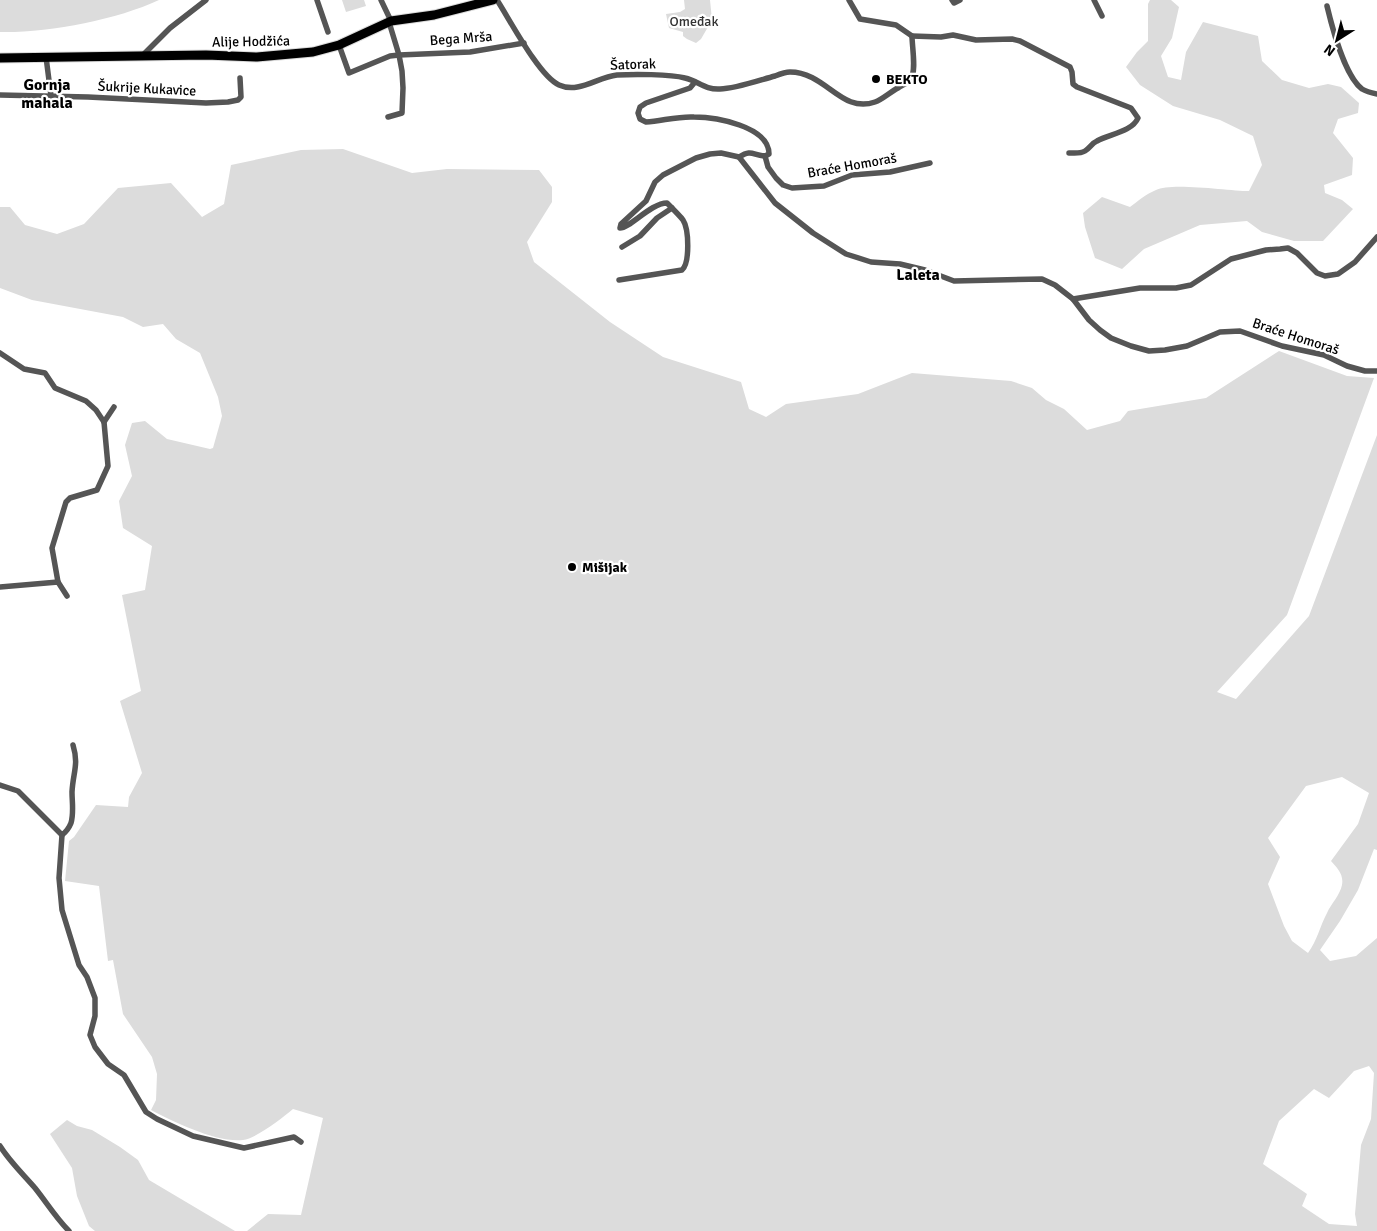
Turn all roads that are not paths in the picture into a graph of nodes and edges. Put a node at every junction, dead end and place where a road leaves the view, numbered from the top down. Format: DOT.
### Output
graph roads {
  1 [pos="206,0"];
  2 [pos="317,0"];
  3 [pos="381,0"];
  4 [pos="495,0"];
  5 [pos="849,0"];
  6 [pos="952,0"];
  7 [pos="960,0"];
  8 [pos="1094,0"];
  9 [pos="1328,6"];
  10 [pos="1102,16"];
  11 [pos="390,22"];
  12 [pos="328,32"];
  13 [pos="912,36"];
  14 [pos="524,43"];
  15 [pos="339,45"];
  16 [pos="399,55"];
  17 [pos="142,56"];
  18 [pos="46,57"];
  19 [pos="0,58"];
  20 [pos="240,78"];
  21 [pos="695,82"];
  22 [pos="1377,94"];
  23 [pos="0,95"];
  24 [pos="51,96"];
  25 [pos="388,116"];
  26 [pos="1069,153"];
  27 [pos="765,156"];
  28 [pos="739,157"];
  29 [pos="930,163"];
  30 [pos="672,208"];
  31 [pos="1377,237"];
  32 [pos="622,246"];
  33 [pos="619,280"];
  34 [pos="1073,299"];
  35 [pos="0,353"];
  36 [pos="1377,371"];
  37 [pos="114,407"];
  38 [pos="104,422"];
  39 [pos="58,582"];
  40 [pos="0,587"];
  41 [pos="67,596"];
  42 [pos="73,745"];
  43 [pos="0,785"];
  44 [pos="62,836"];
  45 [pos="301,1142"];
  46 [pos="0,1146"];
  47 [pos="69,1231"];
  1 -- 17 [label="street"];
  2 -- 12 [label="street"];
  3 -- 11 [label="street"];
  4 -- 11 [label="main road, Alije Hodžića"];
  4 -- 14 [label="street, Šatorak"];
  5 -- 13 [label="street"];
  6 -- 7 [label="street"];
  8 -- 10 [label="street"];
  9 -- 22 [label="street"];
  11 -- 15 [label="main road, Alije Hodžića"];
  11 -- 16 [label="street"];
  13 -- 21 [label="street, Šatorak"];
  13 -- 26 [label="street"];
  14 -- 16 [label="street, Bega Mrša"];
  14 -- 21 [label="street, Šatorak"];
  15 -- 16 [label="street, Bega Mrša"];
  15 -- 17 [label="main road, Alije Hodžića"];
  16 -- 25 [label="street"];
  17 -- 18 [label="main road, Alije Hodžića"];
  18 -- 19 [label="main road, Alije Hodžića"];
  18 -- 24 [label="street"];
  20 -- 24 [label="street, Šukrije Kukavice"];
  21 -- 27 [label="street, Braće Homoraš"];
  23 -- 24 [label="street, Šukrije Kukavice"];
  27 -- 28 [label="street"];
  27 -- 29 [label="street, Braće Homoraš"];
  28 -- 30 [label="street"];
  28 -- 34 [label="street, Braće Homoraš"];
  30 -- 32 [label="street"];
  30 -- 33 [label="street"];
  31 -- 34 [label="street"];
  34 -- 36 [label="street, Braće Homoraš"];
  35 -- 38 [label="street"];
  37 -- 38 [label="street"];
  38 -- 39 [label="street"];
  39 -- 40 [label="street"];
  39 -- 41 [label="street"];
  42 -- 44 [label="street"];
  43 -- 44 [label="street"];
  44 -- 45 [label="street"];
  46 -- 47 [label="street"];
}
